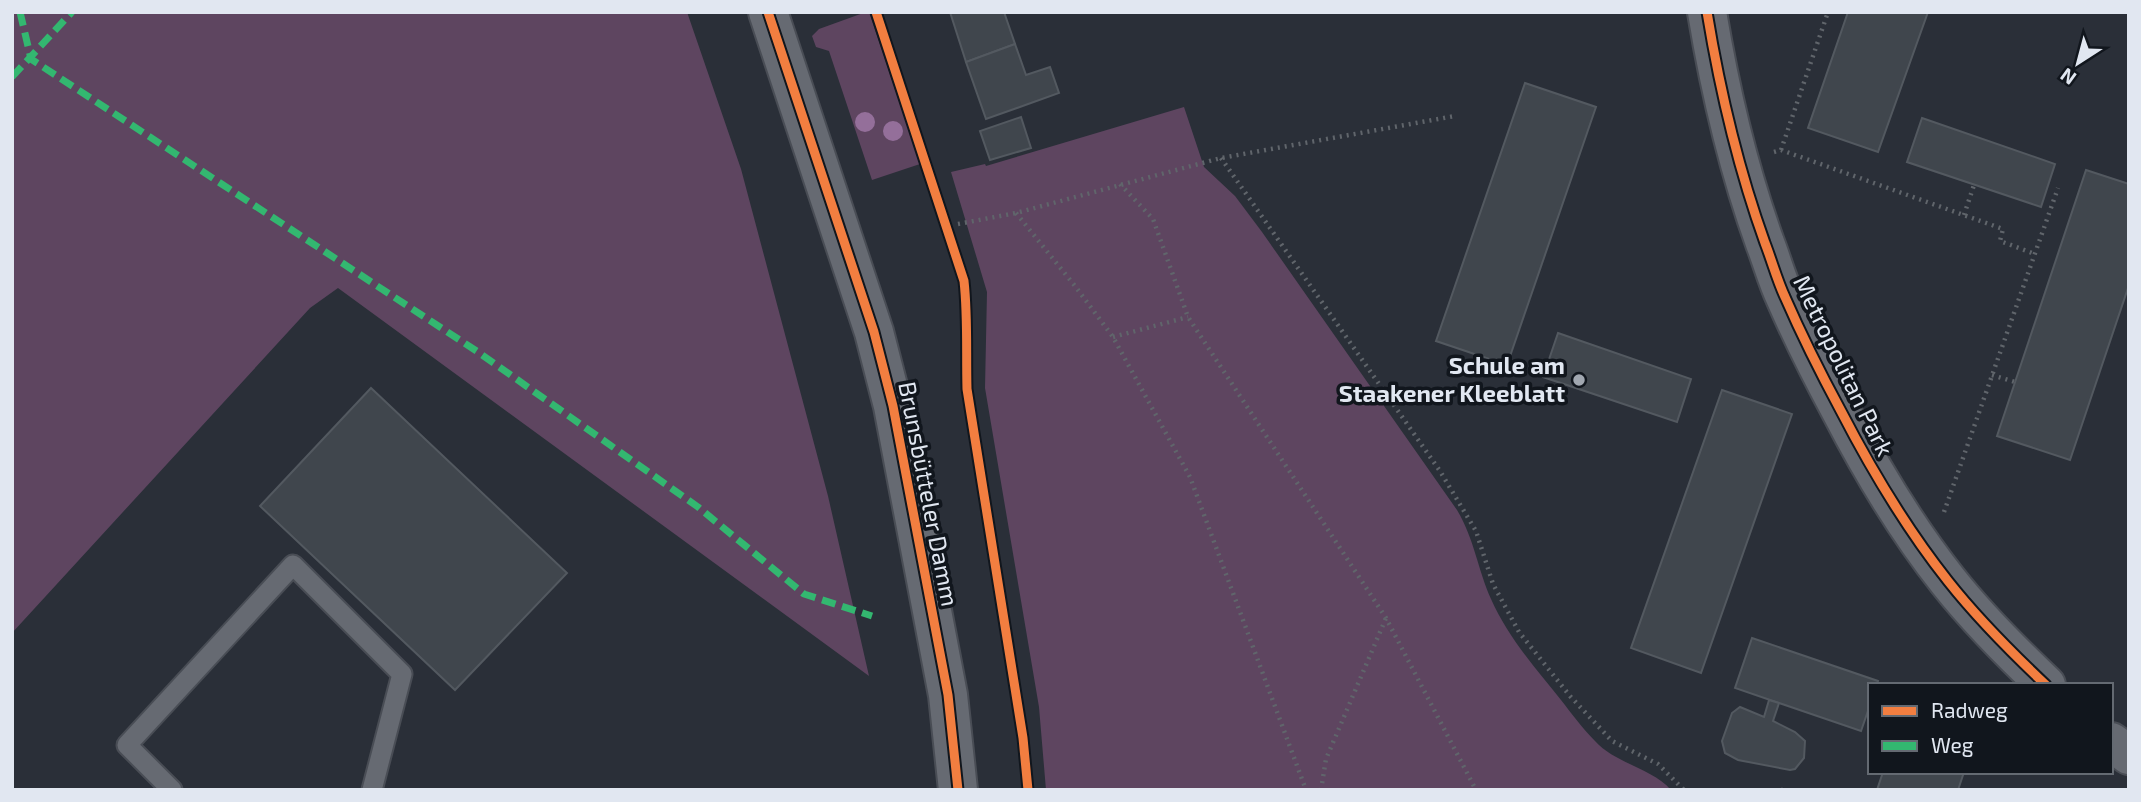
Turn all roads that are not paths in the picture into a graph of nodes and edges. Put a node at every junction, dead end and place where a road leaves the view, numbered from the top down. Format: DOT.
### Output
graph roads {
  1 [pos="768,12"];
  2 [pos="1707,12"];
  3 [pos="2044,683"];
  4 [pos="2113,743"];
  5 [pos="2129,755"];
  6 [pos="172,790"];
  7 [pos="372,790"];
  8 [pos="958,790"];
  1 -- 8 [label="main road, Brunsbütteler Damm"];
  2 -- 3 [label="main road, Metropolitan Park"];
  4 -- 5 [label="main road"];
  6 -- 7 [label="lane"];
}
